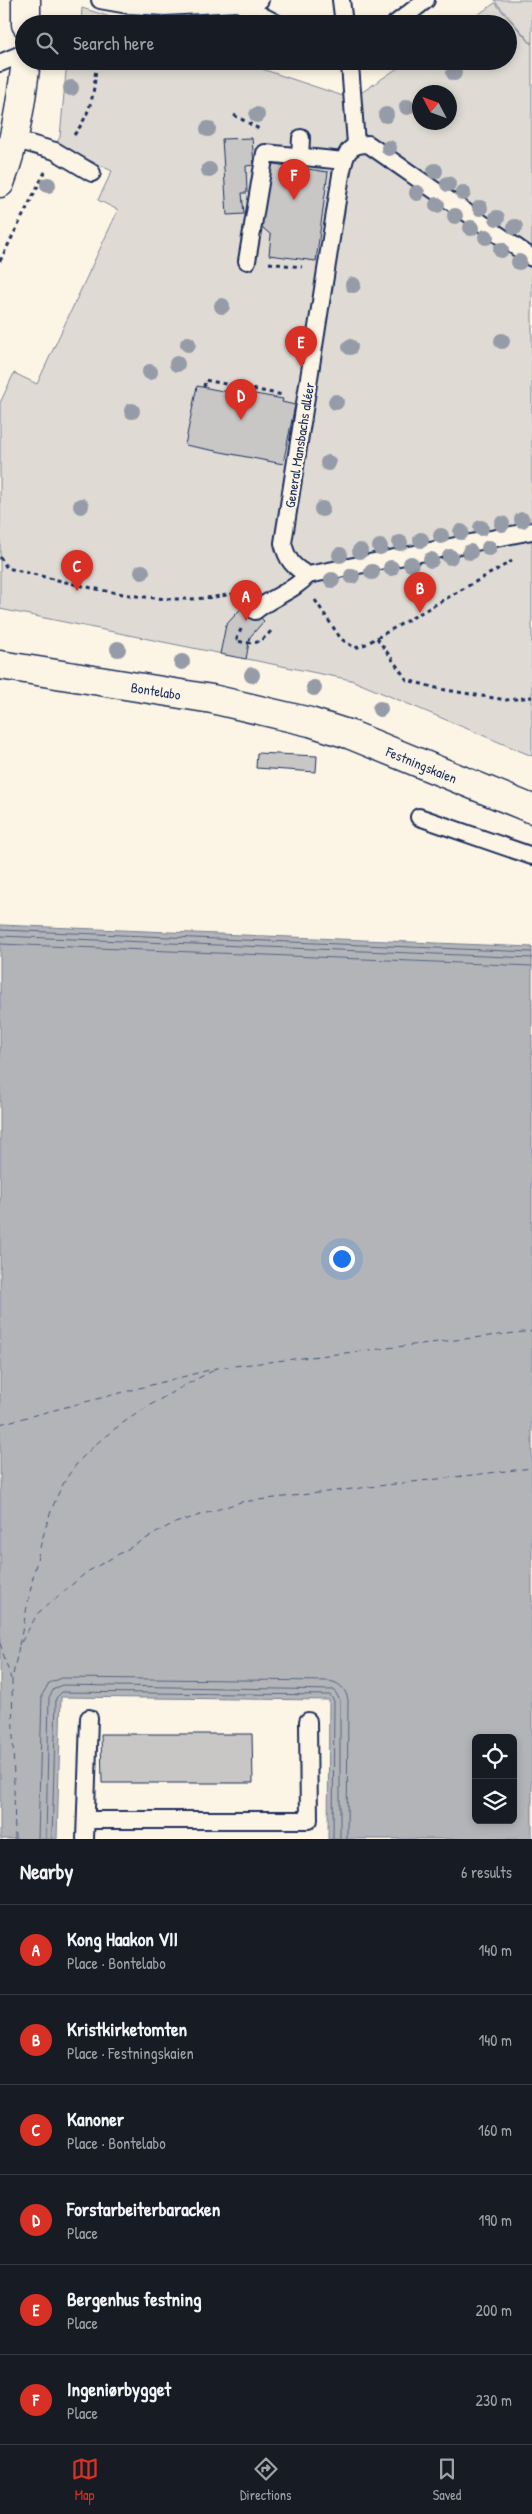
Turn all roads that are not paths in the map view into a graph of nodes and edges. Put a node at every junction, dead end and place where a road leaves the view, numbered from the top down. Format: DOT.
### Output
graph roads {
  1 [pos="26,0"];
  2 [pos="100,0"];
  3 [pos="260,0"];
  4 [pos="341,0"];
  5 [pos="426,0"];
  6 [pos="238,3"];
  7 [pos="26,15"];
  8 [pos="261,15"];
  9 [pos="343,15"];
  10 [pos="407,15"];
  11 [pos="15,57"];
  12 [pos="0,63"];
  13 [pos="25,70"];
  14 [pos="351,70"];
  15 [pos="301,138"];
  16 [pos="13,139"];
  17 [pos="356,144"];
  18 [pos="300,157"];
  19 [pos="344,161"];
  20 [pos="92,173"];
  21 [pos="0,184"];
  22 [pos="532,258"];
  23 [pos="247,261"];
  24 [pos="532,531"];
  25 [pos="308,575"];
  26 [pos="255,611"];
  27 [pos="0,665"];
  28 [pos="310,722"];
  29 [pos="532,810"];
  30 [pos="419,817"];
  31 [pos="532,856"];
  32 [pos="89,1718"];
  33 [pos="308,1721"];
  34 [pos="86,1820"];
  35 [pos="85,1839"];
  1 -- 7 [label="main road"];
  2 -- 6 [label="lane"];
  3 -- 6 [label="lane"];
  4 -- 9 [label="lane"];
  5 -- 10 [label="lane"];
  6 -- 8 [label="lane"];
  11 -- 12 [label="lane"];
  13 -- 16 [label="main road"];
  14 -- 17 [label="lane"];
  15 -- 18 [label="lane"];
  16 -- 20 [label="lane"];
  16 -- 21 [label="main road"];
  17 -- 19 [label="lane, General Mansbachs alléer"];
  17 -- 22 [label="lane"];
  18 -- 19 [label="lane"];
  18 -- 23 [label="lane"];
  19 -- 25 [label="lane, General Mansbachs alléer"];
  24 -- 25 [label="lane"];
  25 -- 26 [label="lane"];
  27 -- 28 [label="main road, Bontelabo"];
  28 -- 29 [label="main road, Festningskaien"];
  30 -- 31 [label="lane"];
  32 -- 34 [label="lane"];
  33 -- 34 [label="lane"];
  34 -- 35 [label="lane"];
}
